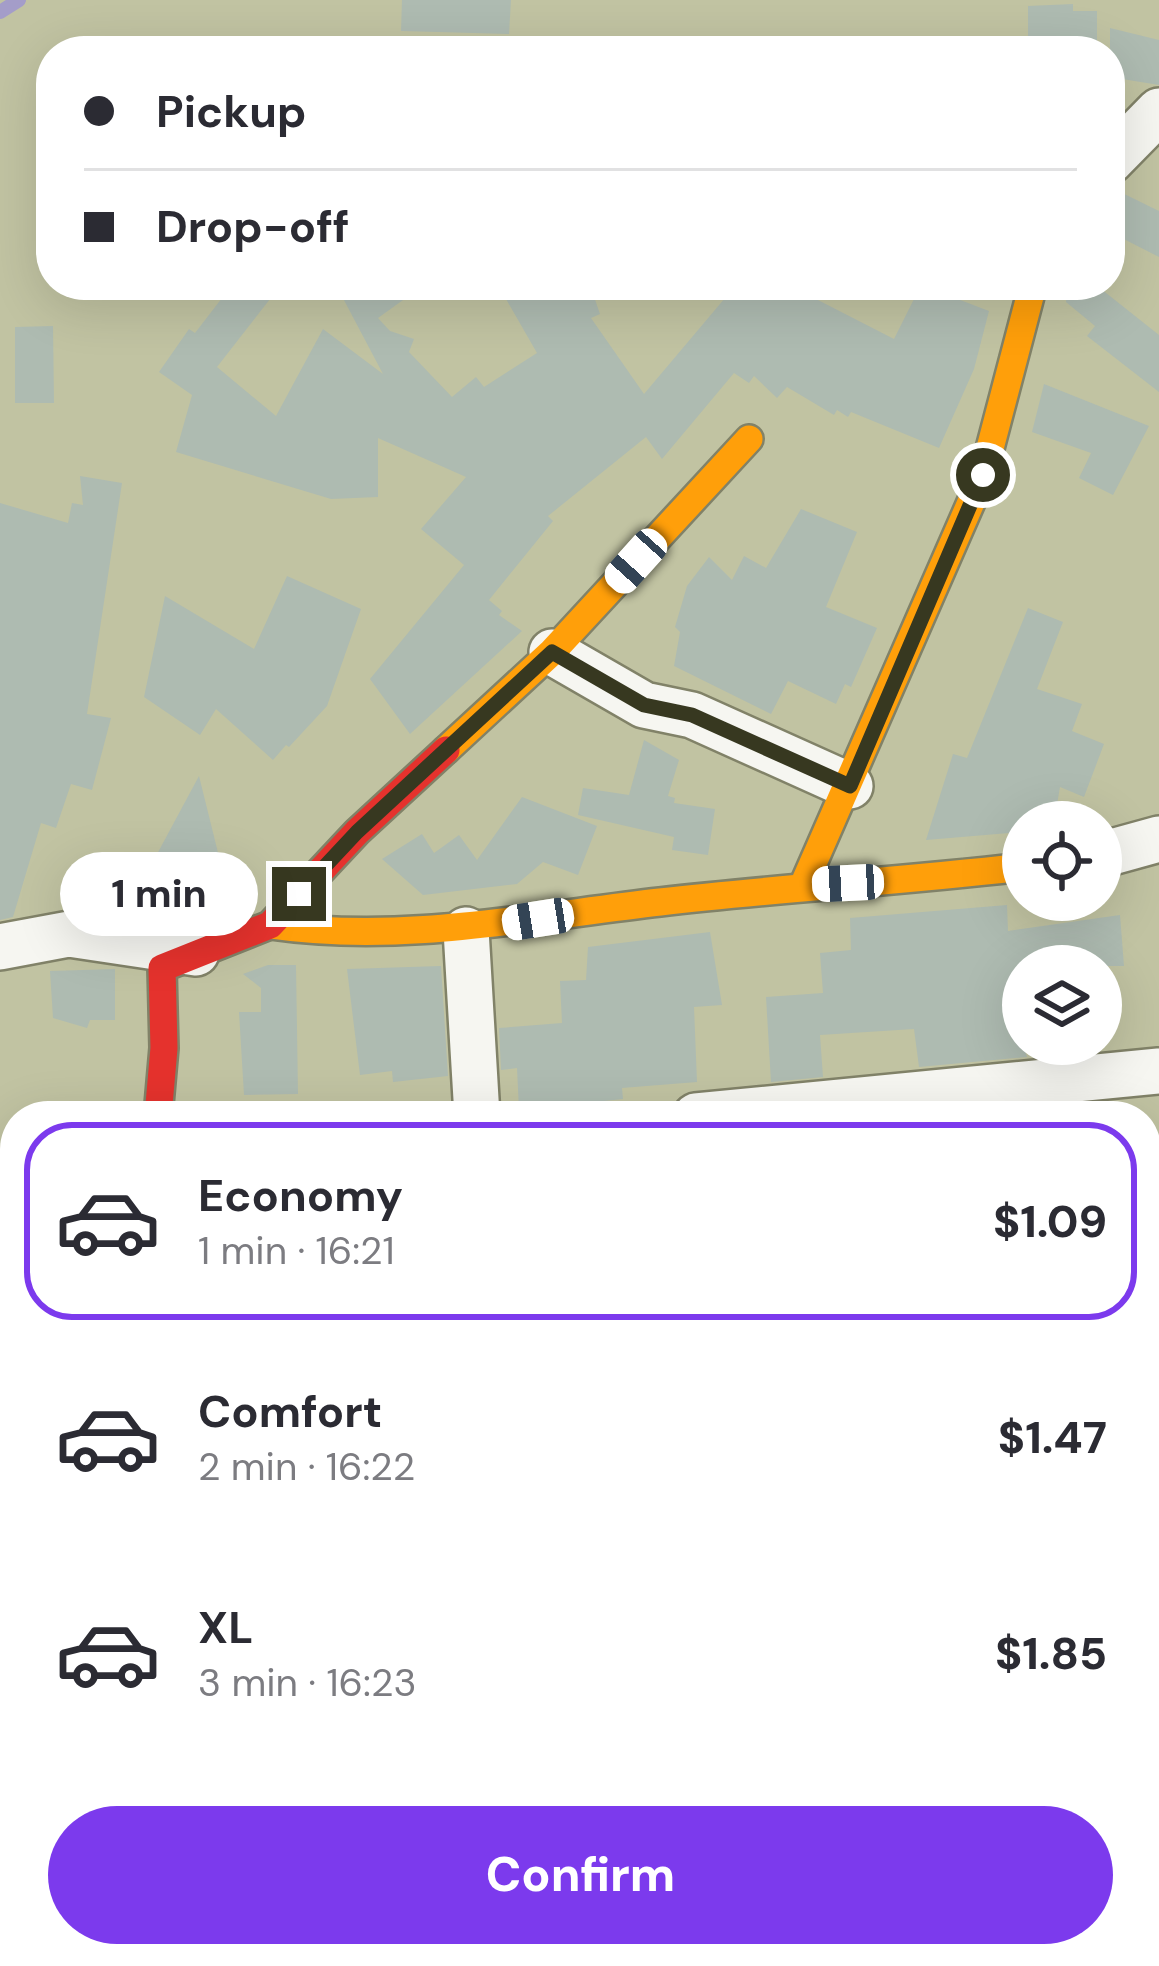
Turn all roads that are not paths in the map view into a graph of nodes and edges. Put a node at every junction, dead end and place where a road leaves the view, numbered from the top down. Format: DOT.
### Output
graph roads {
  1 [pos="1159,111"];
  2 [pos="1125,146"];
  3 [pos="1030,300"];
  4 [pos="749,439"];
  5 [pos="552,652"];
  6 [pos="850,786"];
  7 [pos="1159,839"];
  8 [pos="1122,849"];
  9 [pos="1002,870"];
  10 [pos="803,886"];
  11 [pos="270,926"];
  12 [pos="466,930"];
  13 [pos="0,947"];
  14 [pos="196,953"];
  15 [pos="1159,1071"];
  16 [pos="159,1101"];
  17 [pos="476,1101"];
  18 [pos="850,1101"];
  1 -- 2 [label="street"];
  3 -- 6 [label="street"];
  4 -- 5 [label="street"];
  5 -- 6 [label="street"];
  5 -- 11 [label="street"];
  6 -- 10 [label="street"];
  7 -- 8 [label="street"];
  9 -- 10 [label="street"];
  10 -- 12 [label="street"];
  11 -- 12 [label="street"];
  11 -- 14 [label="street"];
  12 -- 17 [label="street"];
  13 -- 14 [label="street"];
  14 -- 16 [label="street"];
  15 -- 18 [label="street"];
}
